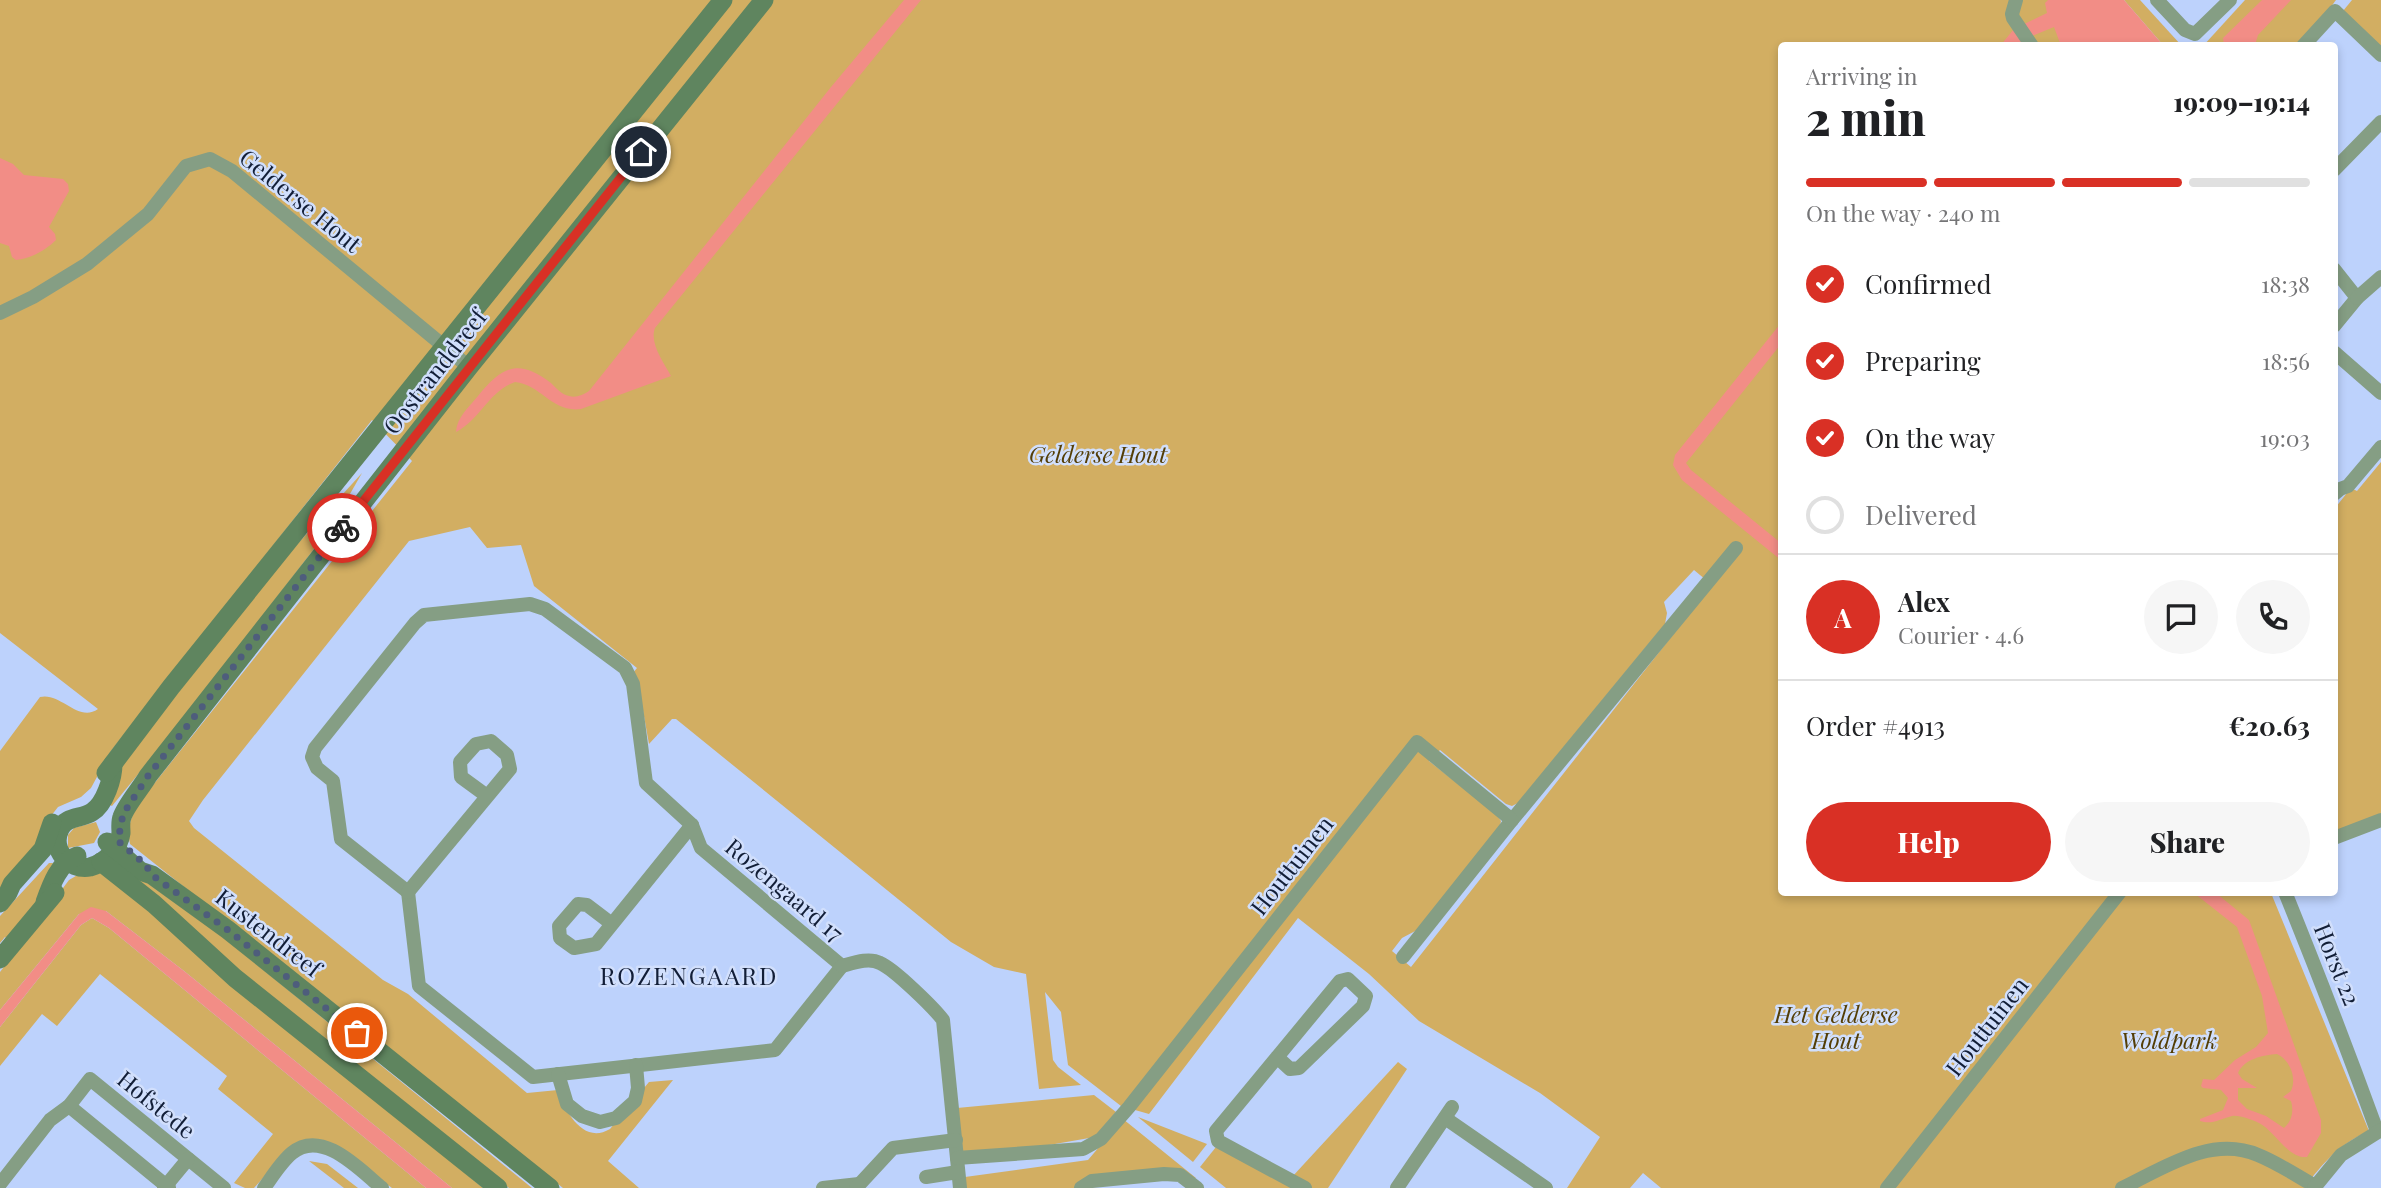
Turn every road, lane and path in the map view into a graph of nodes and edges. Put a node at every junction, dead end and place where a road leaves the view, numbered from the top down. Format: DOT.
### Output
graph roads {
  1 [pos="723,0"];
  2 [pos="764,0"];
  3 [pos="2016,0"];
  4 [pos="2158,0"];
  5 [pos="2230,0"];
  6 [pos="2029,42"];
  7 [pos="2307,42"];
  8 [pos="2381,55"];
  9 [pos="2381,122"];
  10 [pos="2338,166"];
  11 [pos="2338,274"];
  12 [pos="2381,277"];
  13 [pos="2357,298"];
  14 [pos="0,313"];
  15 [pos="2338,321"];
  16 [pos="444,347"];
  17 [pos="2338,355"];
  18 [pos="469,367"];
  19 [pos="2381,393"];
  20 [pos="2381,447"];
  21 [pos="2338,491"];
  22 [pos="1736,548"];
  23 [pos="486,796"];
  24 [pos="103,813"];
  25 [pos="1512,820"];
  26 [pos="2381,820"];
  27 [pos="692,825"];
  28 [pos="2338,836"];
  29 [pos="110,849"];
  30 [pos="62,854"];
  31 [pos="408,892"];
  32 [pos="2117,896"];
  33 [pos="2286,896"];
  34 [pos="4,898"];
  35 [pos="612,924"];
  36 [pos="1403,957"];
  37 [pos="0,960"];
  38 [pos="842,966"];
  39 [pos="1278,1057"];
  40 [pos="636,1065"];
  41 [pos="558,1074"];
  42 [pos="69,1106"];
  43 [pos="2379,1130"];
  44 [pos="956,1140"];
  45 [pos="188,1159"];
  46 [pos="958,1165"];
  47 [pos="926,1178"];
  48 [pos="0,1184"];
  49 [pos="857,1186"];
  50 [pos="167,1187"];
  51 [pos="2315,1187"];
  52 [pos="224,1188"];
  53 [pos="264,1188"];
  54 [pos="382,1188"];
  55 [pos="498,1188"];
  56 [pos="550,1188"];
  57 [pos="823,1188"];
  58 [pos="960,1188"];
  59 [pos="1081,1188"];
  60 [pos="1196,1188"];
  61 [pos="1306,1188"];
  62 [pos="1397,1188"];
  63 [pos="1546,1188"];
  64 [pos="1887,1188"];
  65 [pos="2122,1188"];
  1 -- 16 [label="main road, Oostranddreef"];
  2 -- 18 [label="main road, Oostranddreef"];
  3 -- 6 [label="street"];
  4 -- 5 [label="street"];
  7 -- 8 [label="street"];
  9 -- 10 [label="street"];
  11 -- 13 [label="street"];
  12 -- 13 [label="street"];
  13 -- 15 [label="street"];
  14 -- 16 [label="street, Gelderse Hout"];
  16 -- 18 [label="street, Gelderse Hout"];
  16 -- 24 [label="main road, Oostranddreef"];
  17 -- 19 [label="street"];
  18 -- 24 [label="main road, Oostranddreef"];
  20 -- 21 [label="street"];
  22 -- 25 [label="street"];
  23 -- 31 [label="street"];
  24 -- 29 [label="main road"];
  24 -- 30 [label="main road"];
  25 -- 36 [label="street"];
  25 -- 46 [label="street, Houttuinen"];
  26 -- 28 [label="street"];
  27 -- 31 [label="street, Rozengaard 17"];
  27 -- 35 [label="street"];
  27 -- 38 [label="street, Rozengaard 17"];
  29 -- 30 [label="main road"];
  29 -- 55 [label="main road"];
  29 -- 56 [label="main road, Kustendreef"];
  30 -- 34 [label="main road"];
  30 -- 37 [label="main road"];
  31 -- 41 [label="street"];
  32 -- 64 [label="street, Houttuinen"];
  33 -- 43 [label="street, Horst 22"];
  38 -- 40 [label="street"];
  38 -- 44 [label="street"];
  39 -- 39 [label="street"];
  39 -- 61 [label="street"];
  40 -- 41 [label="street"];
  40 -- 41 [label="street"];
  42 -- 45 [label="street, Hofstede"];
  42 -- 48 [label="street, Hofstede"];
  42 -- 50 [label="street, Hofstede"];
  43 -- 51 [label="street"];
  44 -- 46 [label="street"];
  44 -- 49 [label="street"];
  45 -- 50 [label="street, Hofstede"];
  45 -- 52 [label="street, Hofstede"];
  46 -- 47 [label="street"];
  46 -- 58 [label="street"];
  49 -- 57 [label="street"];
  51 -- 65 [label="street"];
  53 -- 54 [label="street"];
  59 -- 60 [label="street"];
  62 -- 63 [label="street"];
}
